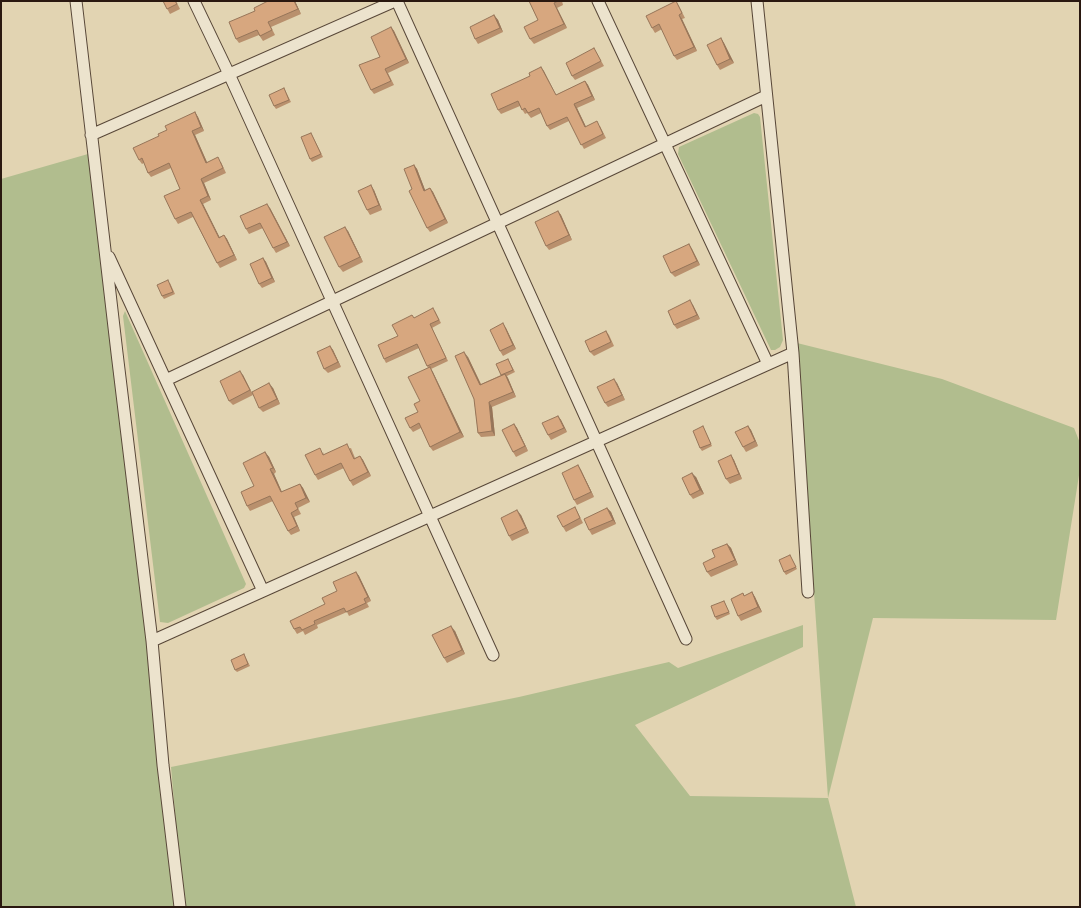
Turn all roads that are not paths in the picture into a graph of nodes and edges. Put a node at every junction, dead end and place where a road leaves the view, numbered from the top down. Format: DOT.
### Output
graph roads {
  1 [pos="76,1"];
  2 [pos="194,1"];
  3 [pos="396,1"];
  4 [pos="598,1"];
  5 [pos="756,1"];
  6 [pos="229,74"];
  7 [pos="766,96"];
  8 [pos="91,135"];
  9 [pos="664,144"];
  10 [pos="498,223"];
  11 [pos="105,247"];
  12 [pos="332,301"];
  13 [pos="793,353"];
  14 [pos="768,364"];
  15 [pos="166,380"];
  16 [pos="597,441"];
  17 [pos="430,516"];
  18 [pos="263,591"];
  19 [pos="808,592"];
  20 [pos="686,639"];
  21 [pos="152,641"];
  22 [pos="494,655"];
  23 [pos="180,907"];
  1 -- 8 [label="street"];
  2 -- 6 [label="street"];
  3 -- 6 [label="street"];
  3 -- 10 [label="street"];
  4 -- 9 [label="street"];
  5 -- 7 [label="street"];
  6 -- 8 [label="street"];
  6 -- 12 [label="street"];
  7 -- 9 [label="street"];
  7 -- 13 [label="street"];
  8 -- 11 [label="street"];
  9 -- 10 [label="street"];
  9 -- 14 [label="street"];
  10 -- 12 [label="street"];
  10 -- 16 [label="street"];
  11 -- 15 [label="street"];
  11 -- 21 [label="street"];
  12 -- 15 [label="street"];
  12 -- 17 [label="street"];
  13 -- 14 [label="street"];
  13 -- 19 [label="street"];
  14 -- 16 [label="street"];
  15 -- 18 [label="street"];
  16 -- 17 [label="street"];
  16 -- 20 [label="street"];
  17 -- 18 [label="street"];
  17 -- 22 [label="street"];
  18 -- 21 [label="street"];
  21 -- 23 [label="street"];
}
